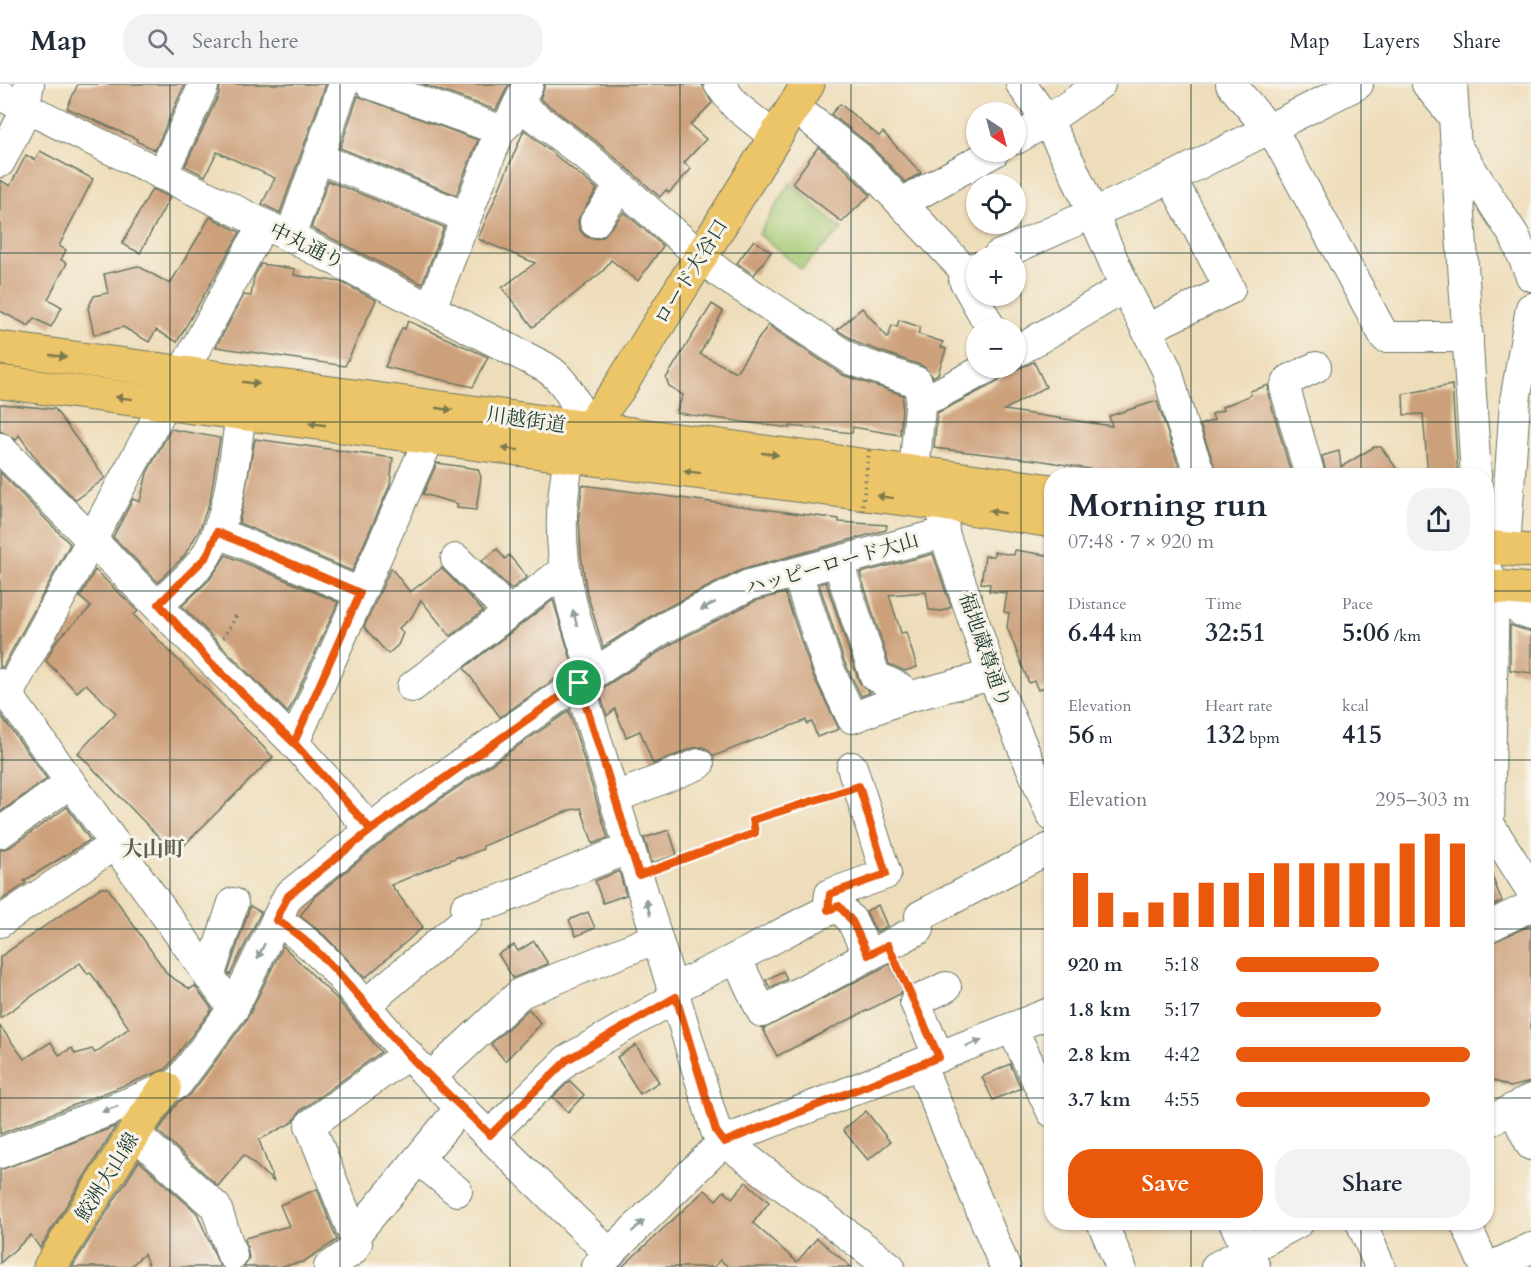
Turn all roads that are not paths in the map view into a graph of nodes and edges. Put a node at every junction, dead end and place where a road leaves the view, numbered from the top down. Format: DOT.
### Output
graph roads {
  1 [pos="344,84"];
  2 [pos="370,84"];
  3 [pos="719,84"];
  4 [pos="1021,84"];
  5 [pos="1100,84"];
  6 [pos="1231,84"];
  7 [pos="1358,84"];
  8 [pos="1427,84"];
  9 [pos="1452,84"];
  10 [pos="203,87"];
  11 [pos="523,94"];
  12 [pos="18,95"];
  13 [pos="436,95"];
  14 [pos="801,96"];
  15 [pos="1047,121"];
  16 [pos="500,130"];
  17 [pos="1269,130"];
  18 [pos="1455,131"];
  19 [pos="1026,134"];
  20 [pos="775,137"];
  21 [pos="318,158"];
  22 [pos="0,162"];
  23 [pos="976,162"];
  24 [pos="162,175"];
  25 [pos="1171,178"];
  26 [pos="620,187"];
  27 [pos="902,203"];
  28 [pos="1091,212"];
  29 [pos="466,217"];
  30 [pos="595,222"];
  31 [pos="276,231"];
  32 [pos="1523,231"];
  33 [pos="1019,246"];
  34 [pos="700,258"];
  35 [pos="966,264"];
  36 [pos="1531,276"];
  37 [pos="1125,287"];
  38 [pos="430,308"];
  39 [pos="1531,308"];
  40 [pos="1147,329"];
  41 [pos="1468,338"];
  42 [pos="1026,346"];
  43 [pos="0,348"];
  44 [pos="1316,367"];
  45 [pos="182,374"];
  46 [pos="968,378"];
  47 [pos="0,382"];
  48 [pos="921,396"];
  49 [pos="1523,397"];
  50 [pos="165,404"];
  51 [pos="241,414"];
  52 [pos="587,428"];
  53 [pos="429,439"];
  54 [pos="0,448"];
  55 [pos="568,456"];
  56 [pos="1198,468"];
  57 [pos="1308,468"];
  58 [pos="1476,468"];
  59 [pos="914,473"];
  60 [pos="1044,492"];
  61 [pos="945,505"];
  62 [pos="1044,520"];
  63 [pos="217,532"];
  64 [pos="92,539"];
  65 [pos="456,559"];
  66 [pos="838,562"];
  67 [pos="1498,564"];
  68 [pos="563,571"];
  69 [pos="796,573"];
  70 [pos="1531,590"];
  71 [pos="360,593"];
  72 [pos="159,604"];
  73 [pos="508,611"];
  74 [pos="1531,615"];
  75 [pos="992,675"];
  76 [pos="586,679"];
  77 [pos="412,687"];
  78 [pos="4,689"];
  79 [pos="1494,697"];
  80 [pos="904,698"];
  81 [pos="294,743"];
  82 [pos="699,764"];
  83 [pos="856,776"];
  84 [pos="70,783"];
  85 [pos="1044,797"];
  86 [pos="614,798"];
  87 [pos="371,830"];
  88 [pos="0,833"];
  89 [pos="1494,836"];
  90 [pos="115,844"];
  91 [pos="1044,852"];
  92 [pos="634,862"];
  93 [pos="1531,890"];
  94 [pos="233,903"];
  95 [pos="1531,906"];
  96 [pos="828,910"];
  97 [pos="276,920"];
  98 [pos="0,922"];
  99 [pos="1494,924"];
  100 [pos="657,938"];
  101 [pos="868,955"];
  102 [pos="736,958"];
  103 [pos="209,977"];
  104 [pos="946,987"];
  105 [pos="675,993"];
  106 [pos="366,1004"];
  107 [pos="233,1009"];
  108 [pos="1044,1015"];
  109 [pos="1012,1028"];
  110 [pos="408,1054"];
  111 [pos="929,1061"];
  112 [pos="431,1077"];
  113 [pos="165,1088"];
  114 [pos="1044,1095"];
  115 [pos="1522,1104"];
  116 [pos="461,1107"];
  117 [pos="1494,1119"];
  118 [pos="134,1133"];
  119 [pos="490,1135"];
  120 [pos="724,1142"];
  121 [pos="1531,1145"];
  122 [pos="0,1153"];
  123 [pos="418,1159"];
  124 [pos="457,1191"];
  125 [pos="1105,1230"];
  126 [pos="1238,1230"];
  127 [pos="1289,1230"];
  128 [pos="1364,1230"];
  129 [pos="1469,1230"];
  130 [pos="354,1236"];
  131 [pos="1531,1248"];
  132 [pos="232,1255"];
  133 [pos="1251,1259"];
  134 [pos="603,1260"];
  135 [pos="50,1267"];
  136 [pos="329,1267"];
  137 [pos="890,1267"];
  138 [pos="1005,1267"];
  139 [pos="1121,1267"];
  140 [pos="1216,1267"];
  141 [pos="1380,1267"];
  142 [pos="1485,1267"];
  143 [pos="1491,1267"];
  1 -- 21 [label="street"];
  2 -- 13 [label="street"];
  3 -- 20 [label="street"];
  4 -- 15 [label="street"];
  5 -- 15 [label="street"];
  6 -- 17 [label="street"];
  7 -- 17 [label="street"];
  8 -- 18 [label="street"];
  9 -- 18 [label="street"];
  10 -- 24 [label="street"];
  11 -- 16 [label="street"];
  11 -- 26 [label="street"];
  12 -- 22 [label="street"];
  12 -- 24 [label="street, 中丸通り"];
  13 -- 16 [label="street"];
  14 -- 20 [label="main road, ロード大谷口"];
  14 -- 27 [label="street"];
  15 -- 19 [label="street"];
  15 -- 28 [label="street"];
  16 -- 29 [label="street"];
  17 -- 25 [label="street"];
  17 -- 41 [label="street"];
  18 -- 32 [label="street"];
  18 -- 41 [label="street"];
  20 -- 34 [label="main road, ロード大谷口"];
  21 -- 29 [label="street"];
  21 -- 31 [label="street"];
  23 -- 27 [label="street"];
  24 -- 31 [label="street, 中丸通り"];
  25 -- 28 [label="street"];
  25 -- 40 [label="street"];
  26 -- 30 [label="street"];
  26 -- 34 [label="street"];
  27 -- 35 [label="street"];
  28 -- 33 [label="street"];
  28 -- 37 [label="street"];
  29 -- 38 [label="street"];
  31 -- 38 [label="street, 中丸通り"];
  31 -- 45 [label="street"];
  32 -- 36 [label="street"];
  34 -- 48 [label="street"];
  34 -- 52 [label="main road, ロード大谷口"];
  37 -- 40 [label="street"];
  37 -- 42 [label="street"];
  38 -- 52 [label="street, 中丸通り"];
  39 -- 49 [label="street"];
  40 -- 56 [label="street"];
  41 -- 58 [label="street"];
  43 -- 45 [label="main road, 川越街道, one-way"];
  44 -- 57 [label="street"];
  45 -- 52 [label="main road, 川越街道, one-way"];
  46 -- 48 [label="street"];
  50 -- 47 [label="main road, 川越街道, one-way"];
  48 -- 59 [label="street"];
  49 -- 67 [label="street"];
  50 -- 51 [label="main road, 川越街道"];
  50 -- 64 [label="street"];
  53 -- 51 [label="main road, 川越街道, one-way"];
  51 -- 63 [label="street"];
  52 -- 55 [label="main road, ロード大谷口"];
  52 -- 59 [label="main road, 川越街道, one-way"];
  55 -- 53 [label="main road, 川越街道, one-way"];
  53 -- 71 [label="street"];
  54 -- 64 [label="street"];
  61 -- 55 [label="main road, 川越街道, one-way"];
  55 -- 68 [label="street"];
  59 -- 61 [label="main road, 川越街道"];
  60 -- 61 [label="main road, 川越街道"];
  62 -- 61 [label="main road, 川越街道, one-way"];
  61 -- 66 [label="street, ハッピーロード大山"];
  61 -- 75 [label="street, 福地蔵尊通り"];
  63 -- 71 [label="street"];
  63 -- 72 [label="street"];
  64 -- 72 [label="street"];
  64 -- 78 [label="street"];
  65 -- 73 [label="street"];
  66 -- 69 [label="street, ハッピーロード大山"];
  66 -- 80 [label="street"];
  67 -- 70 [label="main road"];
  67 -- 74 [label="street"];
  67 -- 79 [label="street"];
  68 -- 73 [label="street"];
  76 -- 68 [label="street, one-way"];
  69 -- 76 [label="street, ハッピーロード大山, one-way"];
  69 -- 80 [label="street"];
  71 -- 81 [label="street"];
  72 -- 81 [label="street"];
  73 -- 77 [label="street"];
  75 -- 80 [label="street"];
  75 -- 85 [label="street, 福地蔵尊通り"];
  76 -- 86 [label="street"];
  76 -- 87 [label="street, ハッピーロード大山"];
  78 -- 84 [label="street"];
  81 -- 87 [label="street"];
  82 -- 86 [label="street"];
  83 -- 96 [label="street"];
  84 -- 88 [label="street"];
  84 -- 90 [label="street"];
  86 -- 92 [label="street"];
  87 -- 97 [label="street, ハッピーロード大山"];
  89 -- 93 [label="street"];
  90 -- 98 [label="street"];
  90 -- 103 [label="street"];
  91 -- 101 [label="street"];
  100 -- 92 [label="street, one-way"];
  92 -- 106 [label="street"];
  94 -- 103 [label="street"];
  95 -- 99 [label="street"];
  96 -- 101 [label="street"];
  96 -- 102 [label="street"];
  97 -- 106 [label="street"];
  97 -- 107 [label="street, ハッピーロード大山, one-way"];
  100 -- 105 [label="street"];
  100 -- 112 [label="street"];
  101 -- 102 [label="street"];
  102 -- 105 [label="street"];
  103 -- 107 [label="street"];
  104 -- 111 [label="street"];
  105 -- 119 [label="street"];
  105 -- 120 [label="street"];
  106 -- 110 [label="street"];
  107 -- 113 [label="street, ハッピーロード大山"];
  108 -- 109 [label="street"];
  111 -- 109 [label="street, one-way"];
  109 -- 114 [label="street"];
  110 -- 112 [label="street"];
  110 -- 130 [label="street"];
  111 -- 120 [label="street"];
  111 -- 138 [label="street"];
  112 -- 116 [label="street"];
  113 -- 118 [label="main road, 鮫洲大山線"];
  113 -- 122 [label="street, ハッピーロード大山, one-way"];
  115 -- 117 [label="street"];
  115 -- 121 [label="street"];
  116 -- 119 [label="street"];
  116 -- 123 [label="street"];
  118 -- 132 [label="street"];
  118 -- 135 [label="main road, 鮫洲大山線"];
  119 -- 134 [label="street"];
  134 -- 120 [label="street, one-way"];
  120 -- 137 [label="street"];
  123 -- 124 [label="street"];
  123 -- 130 [label="street"];
  125 -- 139 [label="street"];
  126 -- 133 [label="street"];
  127 -- 133 [label="street"];
  128 -- 141 [label="street"];
  129 -- 142 [label="street"];
  130 -- 136 [label="street"];
  131 -- 143 [label="street"];
  133 -- 140 [label="street"];
}
